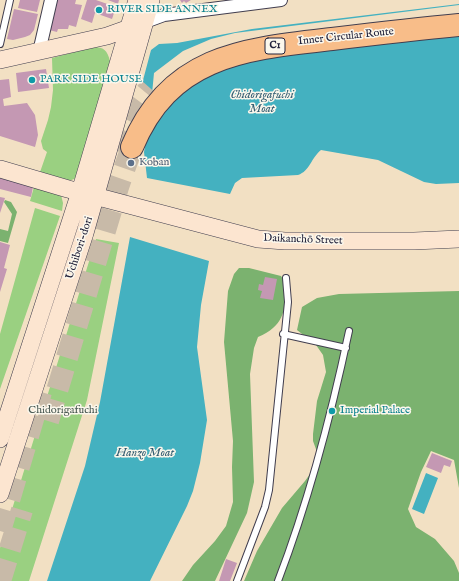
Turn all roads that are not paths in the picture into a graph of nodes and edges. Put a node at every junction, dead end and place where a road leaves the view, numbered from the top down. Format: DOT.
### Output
graph roads {
  1 [pos="10,0"];
  2 [pos="51,0"];
  3 [pos="138,0"];
  4 [pos="151,0"];
  5 [pos="281,0"];
  6 [pos="459,13"];
  7 [pos="145,22"];
  8 [pos="459,25"];
  9 [pos="128,29"];
  10 [pos="0,44"];
  11 [pos="39,52"];
  12 [pos="0,60"];
  13 [pos="150,88"];
  14 [pos="132,147"];
  15 [pos="0,169"];
  16 [pos="88,194"];
  17 [pos="459,239"];
  18 [pos="286,278"];
  19 [pos="350,331"];
  20 [pos="283,334"];
  21 [pos="346,348"];
  22 [pos="0,439"];
  23 [pos="0,494"];
  24 [pos="237,581"];
  25 [pos="278,581"];
  1 -- 10 [label="lane"];
  2 -- 11 [label="street"];
  3 -- 9 [label="main road, Uchibori-dori"];
  4 -- 7 [label="main road, Uchibori-dori"];
  5 -- 7 [label="street"];
  6 -- 13 [label="highway, Inner Circular Route / C1"];
  7 -- 9 [label="main road"];
  7 -- 16 [label="main road, Uchibori-dori"];
  8 -- 14 [label="highway, Inner Circular Route / C1"];
  9 -- 11 [label="main road"];
  9 -- 16 [label="main road, Uchibori-dori"];
  11 -- 12 [label="main road"];
  15 -- 16 [label="main road, Daikanchō Street"];
  16 -- 17 [label="main road, Daikanchō Street"];
  16 -- 22 [label="main road, Uchibori-dori"];
  16 -- 23 [label="main road, Uchibori-dori"];
  18 -- 20 [label="lane"];
  19 -- 21 [label="lane"];
  20 -- 21 [label="lane"];
  20 -- 24 [label="lane"];
  21 -- 25 [label="lane"];
}
